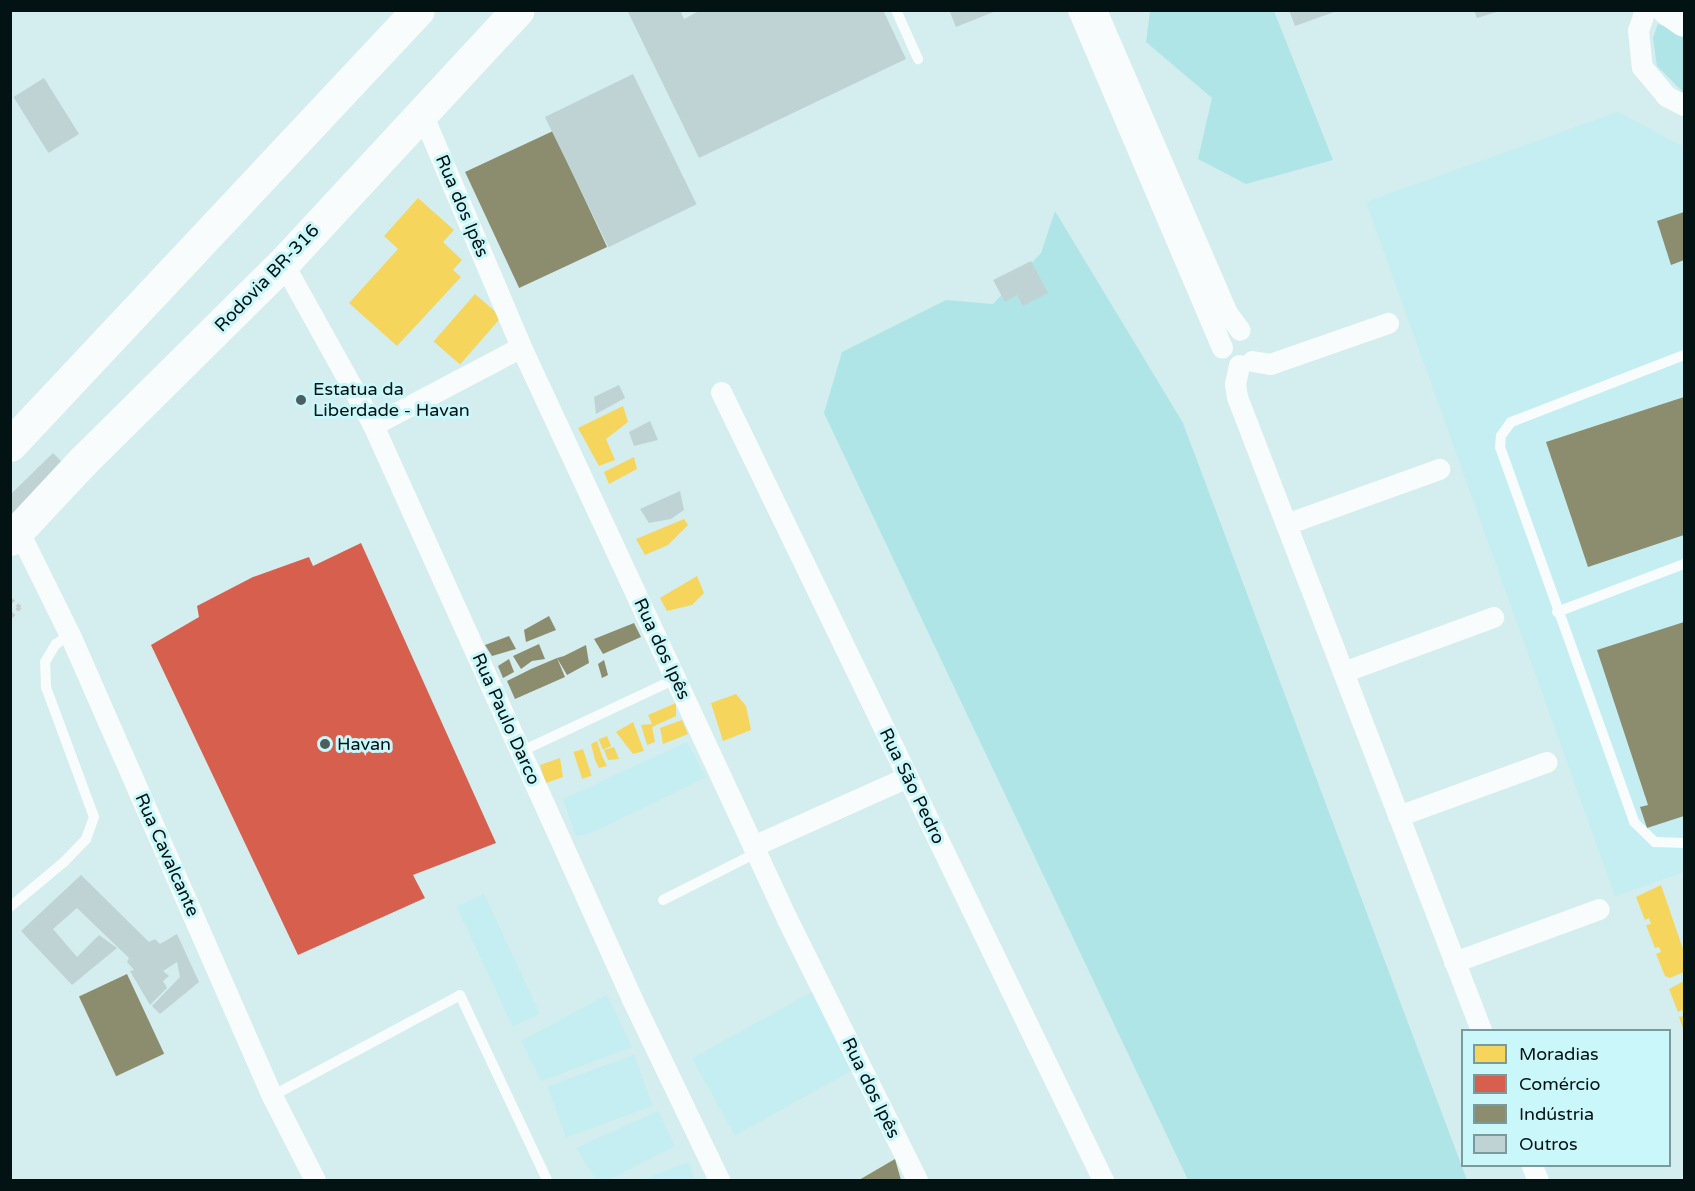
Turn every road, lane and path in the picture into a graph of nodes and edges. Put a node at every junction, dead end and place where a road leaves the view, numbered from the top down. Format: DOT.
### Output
graph roads {
  1 [pos="418,10"];
  2 [pos="518,10"];
  3 [pos="896,10"];
  4 [pos="1078,10"];
  5 [pos="1096,10"];
  6 [pos="1646,10"];
  7 [pos="1667,10"];
  8 [pos="1684,22"];
  9 [pos="918,59"];
  10 [pos="1684,105"];
  11 [pos="422,111"];
  12 [pos="283,263"];
  13 [pos="1388,323"];
  14 [pos="1240,330"];
  15 [pos="522,348"];
  16 [pos="1222,348"];
  17 [pos="1684,355"];
  18 [pos="1245,363"];
  19 [pos="721,392"];
  20 [pos="373,425"];
  21 [pos="10,445"];
  22 [pos="1439,468"];
  23 [pos="1286,524"];
  24 [pos="14,535"];
  25 [pos="1684,564"];
  26 [pos="10,598"];
  27 [pos="1557,612"];
  28 [pos="1493,617"];
  29 [pos="10,618"];
  30 [pos="69,635"];
  31 [pos="1343,672"];
  32 [pos="675,679"];
  33 [pos="520,752"];
  34 [pos="1546,762"];
  35 [pos="907,777"];
  36 [pos="1398,816"];
  37 [pos="1684,843"];
  38 [pos="754,849"];
  39 [pos="663,900"];
  40 [pos="10,907"];
  41 [pos="1599,909"];
  42 [pos="1454,962"];
  43 [pos="1480,1029"];
  44 [pos="272,1096"];
  45 [pos="315,1180"];
  46 [pos="547,1180"];
  47 [pos="719,1180"];
  48 [pos="917,1180"];
  49 [pos="1102,1180"];
  1 -- 21 [label="highway"];
  2 -- 11 [label="highway, Rodovia BR-316"];
  3 -- 9 [label="lane"];
  4 -- 16 [label="street"];
  5 -- 14 [label="street"];
  6 -- 10 [label="street"];
  7 -- 8 [label="main road"];
  11 -- 12 [label="highway, Rodovia BR-316"];
  11 -- 15 [label="street, Rua dos Ipês"];
  12 -- 20 [label="street, Rua Paulo Darco"];
  12 -- 24 [label="highway, Rodovia BR-316"];
  13 -- 18 [label="street"];
  14 -- 16 [label="street"];
  14 -- 18 [label="street"];
  15 -- 20 [label="street"];
  15 -- 32 [label="street, Rua dos Ipês"];
  16 -- 18 [label="street"];
  17 -- 27 [label="lane"];
  18 -- 23 [label="street"];
  19 -- 35 [label="street, Rua São Pedro"];
  20 -- 33 [label="street, Rua Paulo Darco"];
  22 -- 23 [label="street"];
  23 -- 31 [label="street"];
  24 -- 30 [label="street, Rua Cavalcante"];
  25 -- 27 [label="lane"];
  26 -- 29 [label="path"];
  27 -- 37 [label="lane"];
  28 -- 31 [label="street"];
  30 -- 40 [label="lane"];
  30 -- 44 [label="street, Rua Cavalcante"];
  31 -- 36 [label="street"];
  32 -- 33 [label="lane"];
  32 -- 38 [label="street, Rua dos Ipês"];
  33 -- 47 [label="street, Rua Paulo Darco"];
  34 -- 36 [label="street"];
  35 -- 38 [label="street"];
  35 -- 49 [label="street, Rua São Pedro"];
  36 -- 42 [label="street"];
  38 -- 39 [label="lane"];
  38 -- 48 [label="street, Rua dos Ipês"];
  41 -- 42 [label="street"];
  42 -- 43 [label="street"];
  44 -- 45 [label="street, Rua Cavalcante"];
  44 -- 46 [label="lane"];
}
